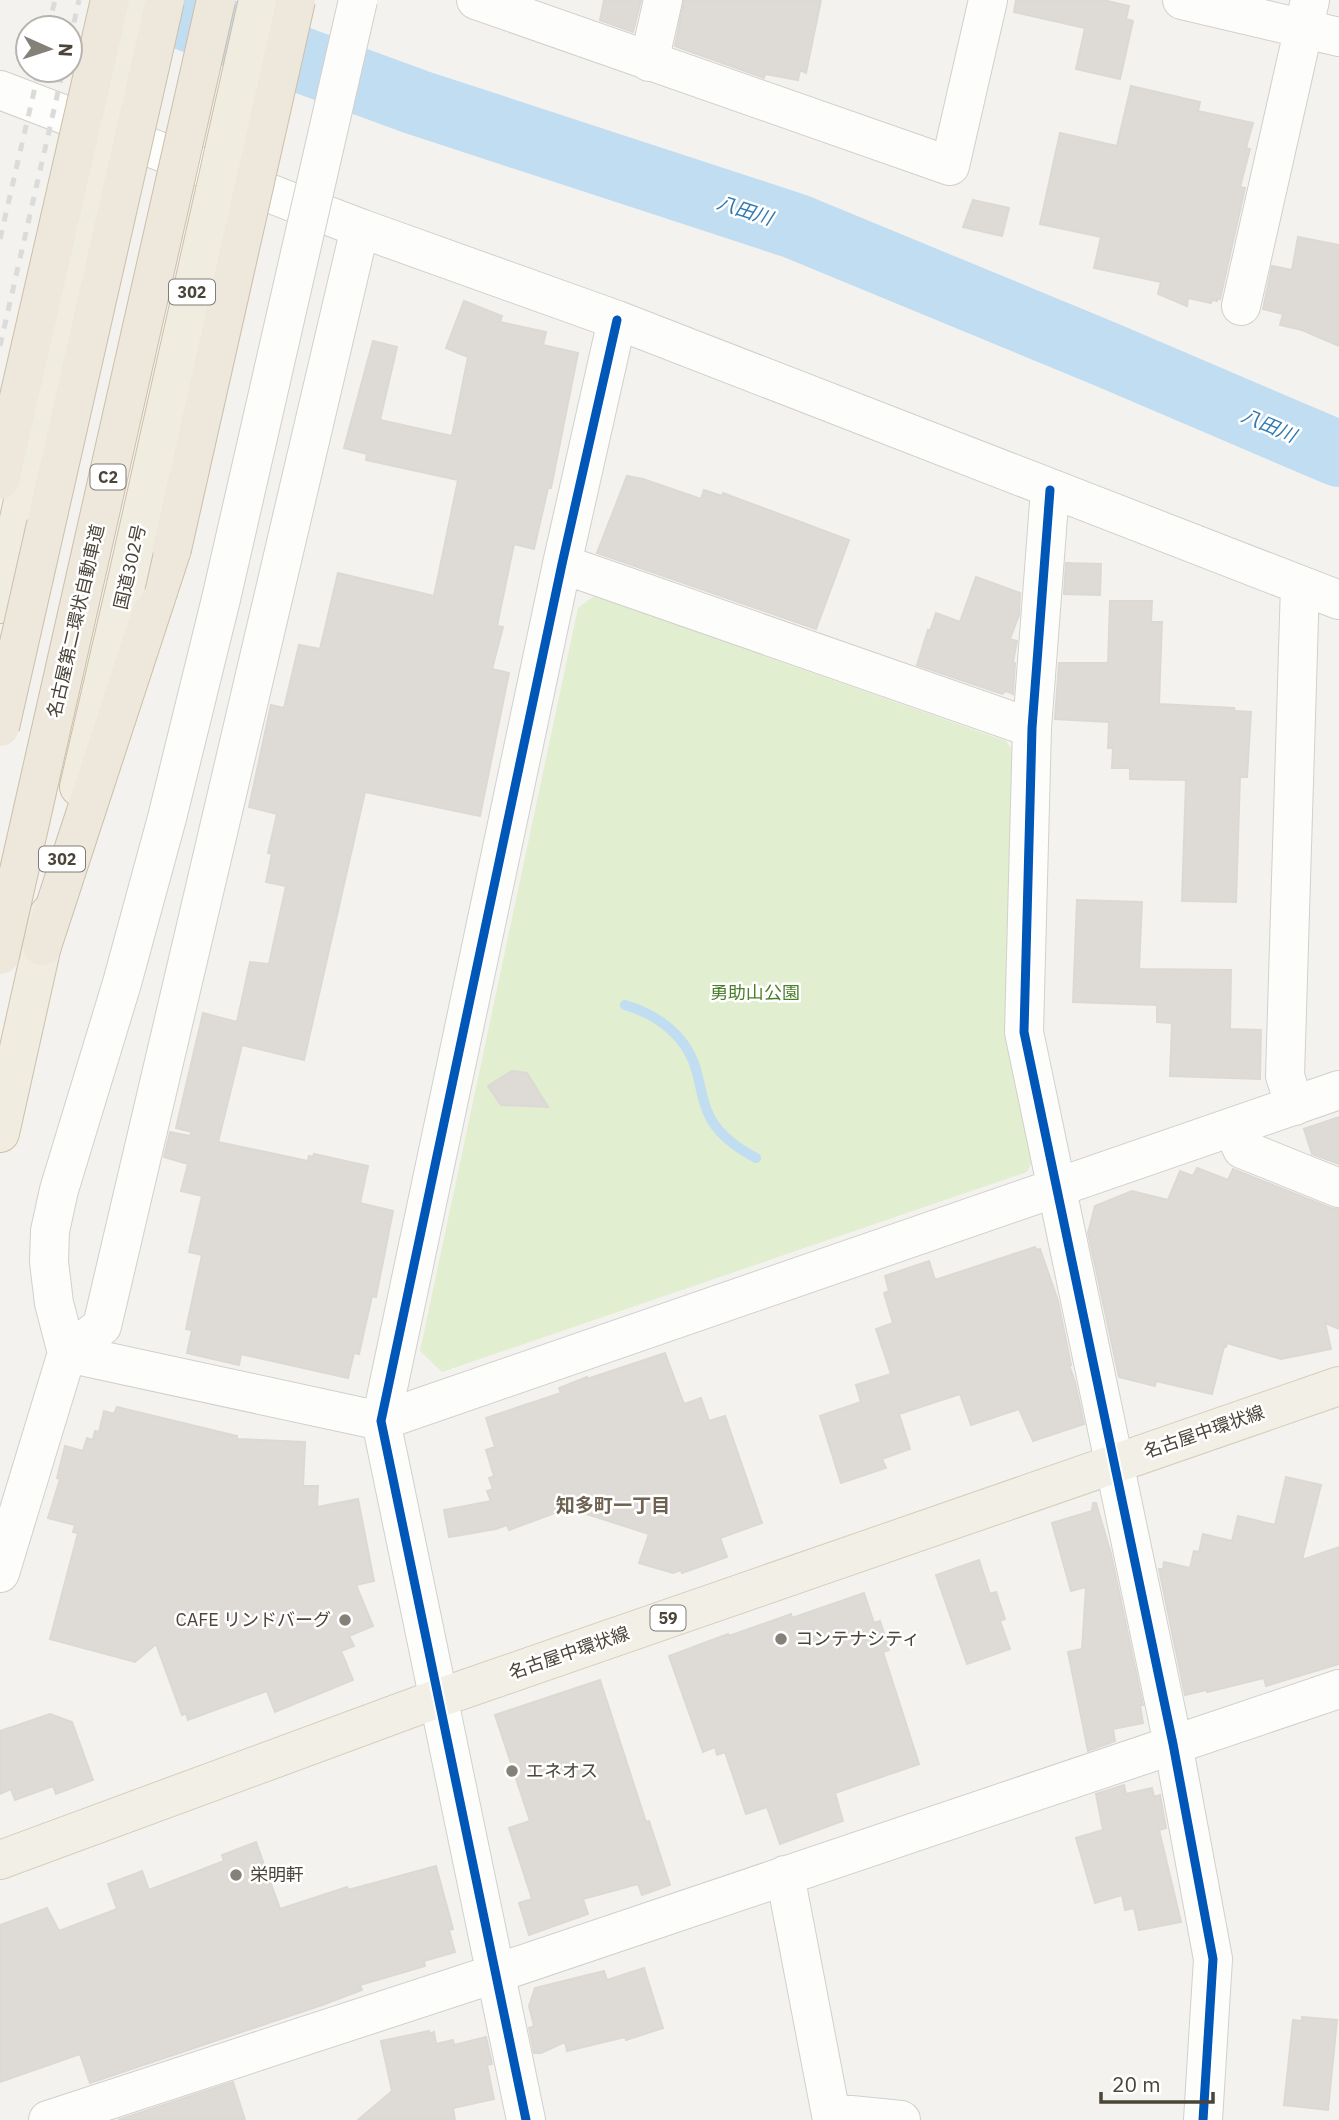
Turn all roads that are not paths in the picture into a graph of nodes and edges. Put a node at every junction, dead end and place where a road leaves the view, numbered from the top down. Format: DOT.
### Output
graph roads {
  1 [pos="110,0"];
  2 [pos="136,0"];
  3 [pos="165,0"];
  4 [pos="216,0"];
  5 [pos="258,0"];
  6 [pos="296,0"];
  7 [pos="359,0"];
  8 [pos="476,0"];
  9 [pos="663,0"];
  10 [pos="988,0"];
  11 [pos="1182,0"];
  12 [pos="1317,22"];
  13 [pos="649,62"];
  14 [pos="0,90"];
  15 [pos="360,228"];
  16 [pos="1241,306"];
  17 [pos="617,320"];
  18 [pos="1050,490"];
  19 [pos="12,491"];
  20 [pos="562,564"];
  21 [pos="1300,585"];
  22 [pos="1339,600"];
  23 [pos="0,604"];
  24 [pos="0,727"];
  25 [pos="1032,728"];
  26 [pos="42,946"];
  27 [pos="0,955"];
  28 [pos="1339,1090"];
  29 [pos="1295,1105"];
  30 [pos="1232,1127"];
  31 [pos="0,1133"];
  32 [pos="1339,1188"];
  33 [pos="1055,1189"];
  34 [pos="67,1353"];
  35 [pos="1339,1386"];
  36 [pos="381,1422"];
  37 [pos="1112,1463"];
  38 [pos="31,1472"];
  39 [pos="0,1502"];
  40 [pos="0,1573"];
  41 [pos="1339,1689"];
  42 [pos="439,1698"];
  43 [pos="1173,1744"];
  44 [pos="0,1860"];
  45 [pos="785,1875"];
  46 [pos="495,1974"];
  47 [pos="831,2117"];
  48 [pos="48,2120"];
  49 [pos="526,2120"];
  50 [pos="901,2120"];
  51 [pos="1203,2120"];
  1 -- 19 [label="highway, bridge"];
  2 -- 19 [label="highway, bridge"];
  3 -- 24 [label="highway, bridge"];
  4 -- 27 [label="highway, 名古屋第二環状自動車道 / C2, bridge"];
  5 -- 26 [label="highway, 国道302号 / 302, bridge"];
  6 -- 26 [label="highway, bridge"];
  7 -- 34 [label="street, bridge"];
  8 -- 13 [label="street"];
  9 -- 13 [label="street"];
  10 -- 13 [label="street"];
  11 -- 12 [label="street"];
  12 -- 16 [label="street"];
  14 -- 15 [label="street"];
  15 -- 17 [label="street"];
  15 -- 34 [label="street"];
  17 -- 18 [label="street"];
  17 -- 20 [label="street"];
  18 -- 21 [label="street"];
  18 -- 25 [label="street"];
  19 -- 23 [label="highway"];
  20 -- 25 [label="street"];
  20 -- 36 [label="street"];
  21 -- 22 [label="street"];
  21 -- 29 [label="street"];
  25 -- 33 [label="street"];
  26 -- 31 [label="highway, 国道302号 / 302"];
  28 -- 29 [label="street"];
  29 -- 30 [label="street"];
  30 -- 32 [label="street"];
  30 -- 33 [label="street"];
  33 -- 36 [label="street"];
  33 -- 37 [label="street"];
  34 -- 36 [label="street"];
  34 -- 38 [label="street"];
  35 -- 37 [label="main road, 名古屋中環状線 / 59"];
  36 -- 42 [label="street"];
  37 -- 42 [label="main road, 名古屋中環状線 / 59"];
  37 -- 43 [label="street"];
  38 -- 39 [label="street"];
  38 -- 40 [label="street"];
  41 -- 43 [label="street"];
  42 -- 44 [label="main road, 名古屋中環状線 / 59"];
  42 -- 46 [label="street"];
  43 -- 45 [label="street"];
  43 -- 51 [label="street"];
  45 -- 46 [label="street"];
  45 -- 47 [label="street"];
  46 -- 48 [label="street"];
  46 -- 49 [label="street"];
  47 -- 50 [label="street"];
}
